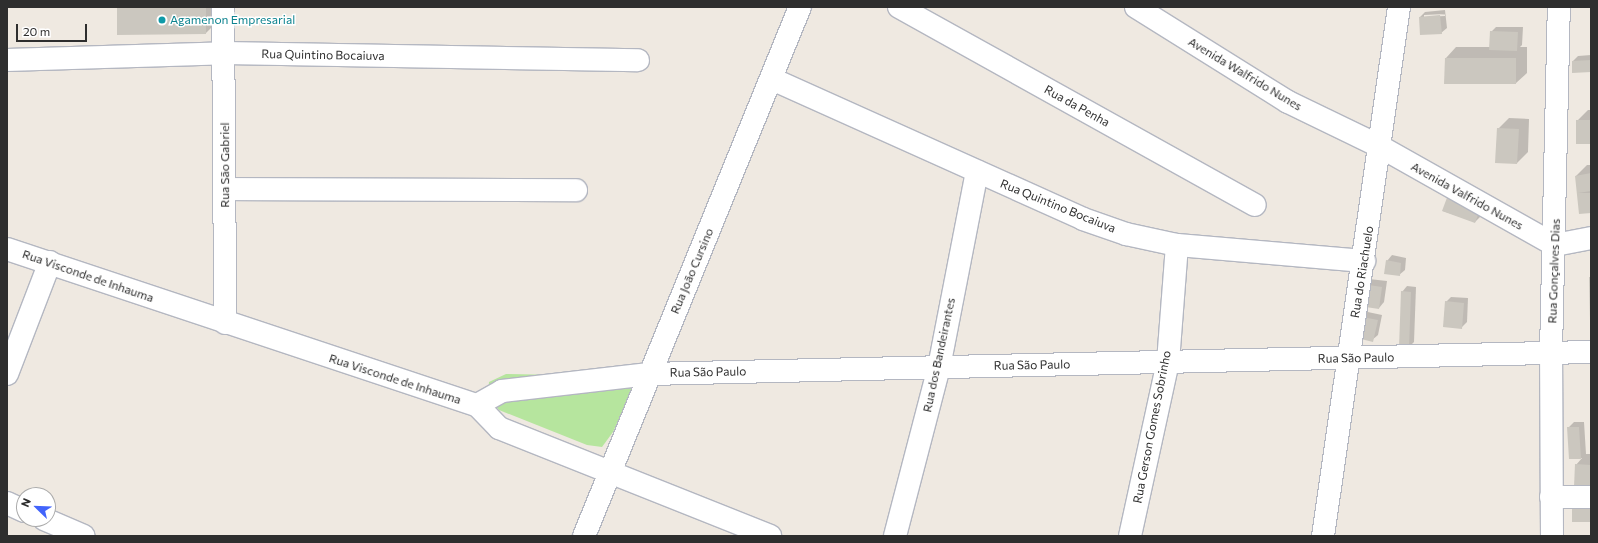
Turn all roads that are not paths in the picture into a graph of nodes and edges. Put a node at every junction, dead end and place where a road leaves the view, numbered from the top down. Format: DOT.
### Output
graph roads {
  1 [pos="223,7"];
  2 [pos="800,7"];
  3 [pos="899,7"];
  4 [pos="1136,7"];
  5 [pos="1399,7"];
  6 [pos="1559,7"];
  7 [pos="225,53"];
  8 [pos="7,60"];
  9 [pos="638,60"];
  10 [pos="772,79"];
  11 [pos="1379,146"];
  12 [pos="977,172"];
  13 [pos="225,189"];
  14 [pos="576,190"];
  15 [pos="1256,205"];
  16 [pos="1591,238"];
  17 [pos="1177,245"];
  18 [pos="1555,245"];
  19 [pos="7,249"];
  20 [pos="1364,261"];
  21 [pos="50,262"];
  22 [pos="225,324"];
  23 [pos="1551,352"];
  24 [pos="1591,352"];
  25 [pos="1348,358"];
  26 [pos="1168,362"];
  27 [pos="939,367"];
  28 [pos="7,374"];
  29 [pos="649,374"];
  30 [pos="477,405"];
  31 [pos="611,472"];
  32 [pos="1551,497"];
  33 [pos="1591,497"];
  34 [pos="56,524"];
  35 [pos="84,536"];
  36 [pos="584,536"];
  37 [pos="770,536"];
  38 [pos="895,536"];
  39 [pos="1130,536"];
  40 [pos="1322,536"];
  41 [pos="1552,536"];
  1 -- 7 [label="street, Rua São Gabriel"];
  2 -- 10 [label="street, Rua João Cursino"];
  3 -- 15 [label="street, Rua da Penha"];
  4 -- 11 [label="street, Avenida Walfrido Nunes"];
  5 -- 11 [label="street, Rua do Riachuelo"];
  6 -- 18 [label="street, Rua Gonçalves Dias"];
  7 -- 8 [label="street, Rua Quintino Bocaiuva"];
  7 -- 9 [label="street, Rua Quintino Bocaiuva"];
  7 -- 13 [label="street, Rua São Gabriel"];
  10 -- 12 [label="street, Rua Quintino Bocaiuva"];
  10 -- 29 [label="street, Rua João Cursino"];
  11 -- 18 [label="street, Avenida Valfrido Nunes"];
  11 -- 20 [label="street, Rua do Riachuelo"];
  12 -- 17 [label="street, Rua Quintino Bocaiuva"];
  12 -- 27 [label="street, Rua dos Bandeirantes"];
  13 -- 14 [label="street"];
  13 -- 22 [label="street, Rua São Gabriel"];
  16 -- 18 [label="street"];
  17 -- 20 [label="street, Rua Quintino Bocaiuva"];
  17 -- 26 [label="street, Rua Gerson Gomes Sobrinho"];
  18 -- 23 [label="street, Rua Gonçalves Dias"];
  19 -- 21 [label="street, Rua Visconde de Inhauma"];
  20 -- 25 [label="street, Rua do Riachuelo"];
  21 -- 22 [label="street, Rua Visconde de Inhauma"];
  21 -- 28 [label="street"];
  22 -- 30 [label="street, Rua Visconde de Inhauma"];
  23 -- 24 [label="street, Rua São Paulo"];
  23 -- 25 [label="street, Rua São Paulo"];
  23 -- 32 [label="street, Rua Gonçalves Dias"];
  25 -- 26 [label="street, Rua São Paulo"];
  25 -- 40 [label="street, Rua do Riachuelo"];
  26 -- 27 [label="street, Rua São Paulo"];
  26 -- 39 [label="street, Rua Gerson Gomes Sobrinho"];
  27 -- 29 [label="street, Rua São Paulo"];
  27 -- 38 [label="street, Rua dos Bandeirantes"];
  29 -- 30 [label="street, Rua São Paulo"];
  29 -- 31 [label="street, Rua João Cursino"];
  30 -- 31 [label="street, Rua Visconde de Inhauma"];
  31 -- 36 [label="street, Rua João Cursino"];
  31 -- 37 [label="street, Rua Visconde de Inhauma"];
  32 -- 33 [label="street"];
  32 -- 41 [label="street, Rua Gonçalves Dias"];
  34 -- 35 [label="street"];
}
